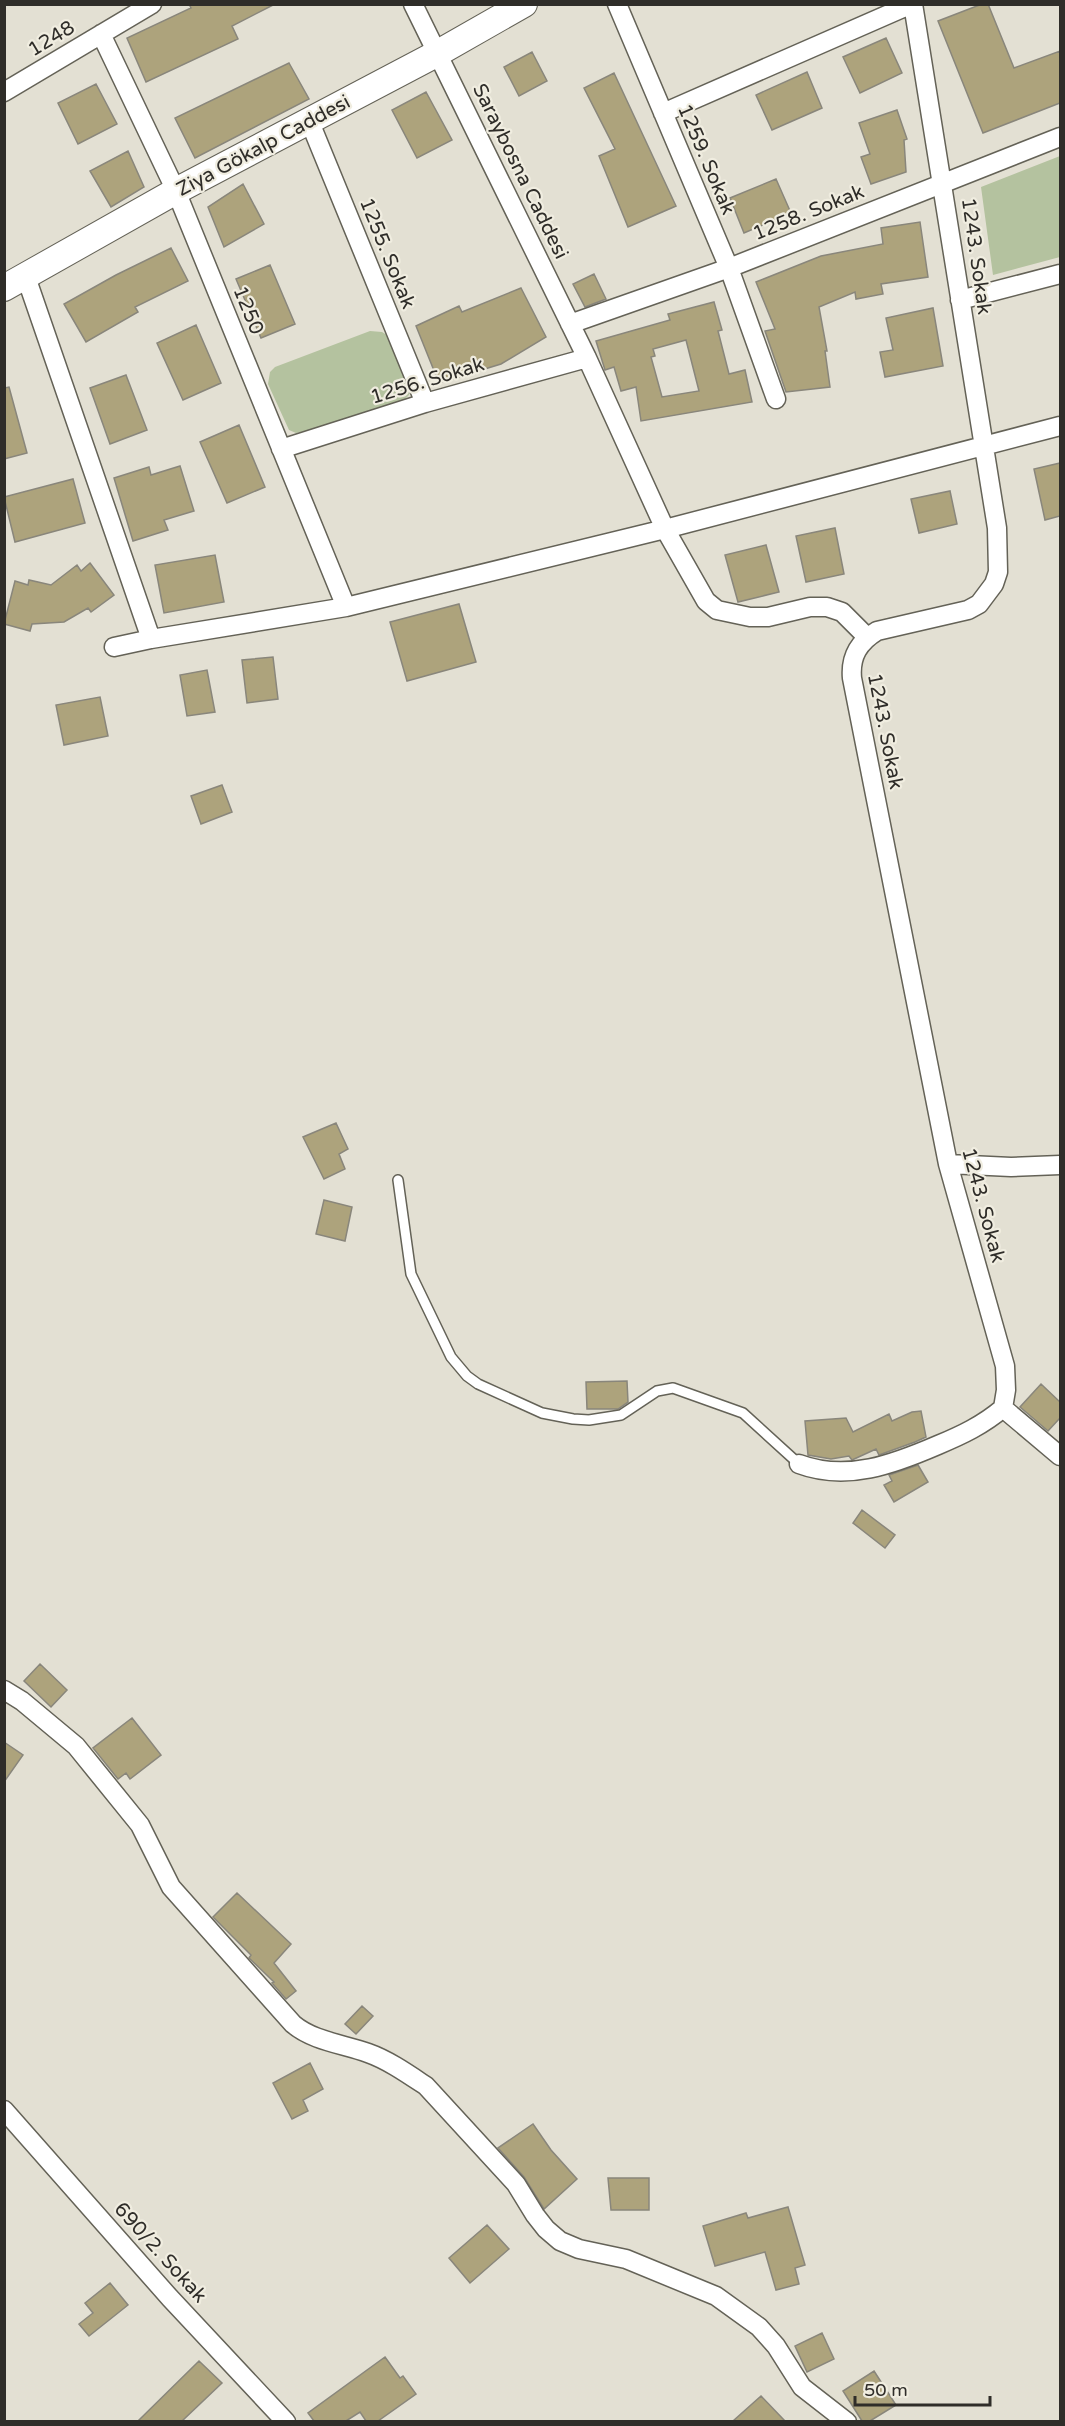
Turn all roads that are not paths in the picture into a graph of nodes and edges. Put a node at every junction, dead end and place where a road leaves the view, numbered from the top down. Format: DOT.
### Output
graph roads {
  1 [pos="152,4"];
  2 [pos="413,4"];
  3 [pos="524,4"];
  4 [pos="617,4"];
  5 [pos="913,4"];
  6 [pos="101,34"];
  7 [pos="438,53"];
  8 [pos="4,92"];
  9 [pos="663,113"];
  10 [pos="309,120"];
  11 [pos="1060,137"];
  12 [pos="944,183"];
  13 [pos="176,191"];
  14 [pos="729,267"];
  15 [pos="1060,274"];
  16 [pos="15,282"];
  17 [pos="960,300"];
  18 [pos="570,324"];
  19 [pos="587,358"];
  20 [pos="776,399"];
  21 [pos="425,403"];
  22 [pos="1060,426"];
  23 [pos="983,446"];
  24 [pos="281,449"];
  25 [pos="665,529"];
  26 [pos="346,607"];
  27 [pos="867,637"];
  28 [pos="151,639"];
  29 [pos="114,647"];
  30 [pos="948,1164"];
  31 [pos="1060,1165"];
  32 [pos="398,1180"];
  33 [pos="1002,1408"];
  34 [pos="1060,1456"];
  35 [pos="799,1464"];
  36 [pos="4,1690"];
  37 [pos="4,2110"];
  38 [pos="286,2421"];
  39 [pos="847,2421"];
  1 -- 6 [label="street, 1248"];
  2 -- 7 [label="street, Saraybosna Caddesi"];
  3 -- 7 [label="street, Ziya Gökalp Caddesi"];
  4 -- 9 [label="street, 1259. Sokak"];
  5 -- 9 [label="street"];
  5 -- 12 [label="street, 1243. Sokak"];
  6 -- 8 [label="street, 1248"];
  6 -- 13 [label="street, 1250"];
  7 -- 10 [label="street, Ziya Gökalp Caddesi"];
  7 -- 18 [label="street, Saraybosna Caddesi"];
  9 -- 14 [label="street, 1259. Sokak"];
  10 -- 13 [label="street, Ziya Gökalp Caddesi"];
  10 -- 21 [label="street, 1255. Sokak"];
  11 -- 12 [label="street, 1258. Sokak"];
  12 -- 14 [label="street, 1258. Sokak"];
  12 -- 17 [label="street, 1243. Sokak"];
  13 -- 16 [label="street, Ziya Gökalp Caddesi"];
  13 -- 24 [label="street, 1250"];
  14 -- 18 [label="street, 1258. Sokak"];
  14 -- 20 [label="street, 1259. Sokak"];
  15 -- 17 [label="street"];
  16 -- 28 [label="street"];
  17 -- 23 [label="street, 1243. Sokak"];
  18 -- 19 [label="street, Saraybosna Caddesi"];
  19 -- 21 [label="street, 1256. Sokak"];
  19 -- 25 [label="street, Saraybosna Caddesi"];
  21 -- 24 [label="street, 1256. Sokak"];
  22 -- 23 [label="street"];
  23 -- 25 [label="street"];
  23 -- 27 [label="street, 1243. Sokak"];
  24 -- 26 [label="street, 1250"];
  25 -- 26 [label="street"];
  25 -- 27 [label="street, Saraybosna Caddesi"];
  26 -- 28 [label="street"];
  27 -- 30 [label="street, 1243. Sokak"];
  28 -- 29 [label="street"];
  30 -- 31 [label="street"];
  30 -- 33 [label="street, 1243. Sokak"];
  32 -- 35 [label="lane"];
  33 -- 34 [label="street"];
  33 -- 35 [label="street"];
  36 -- 39 [label="street"];
  37 -- 38 [label="street, 690/2. Sokak"];
}
